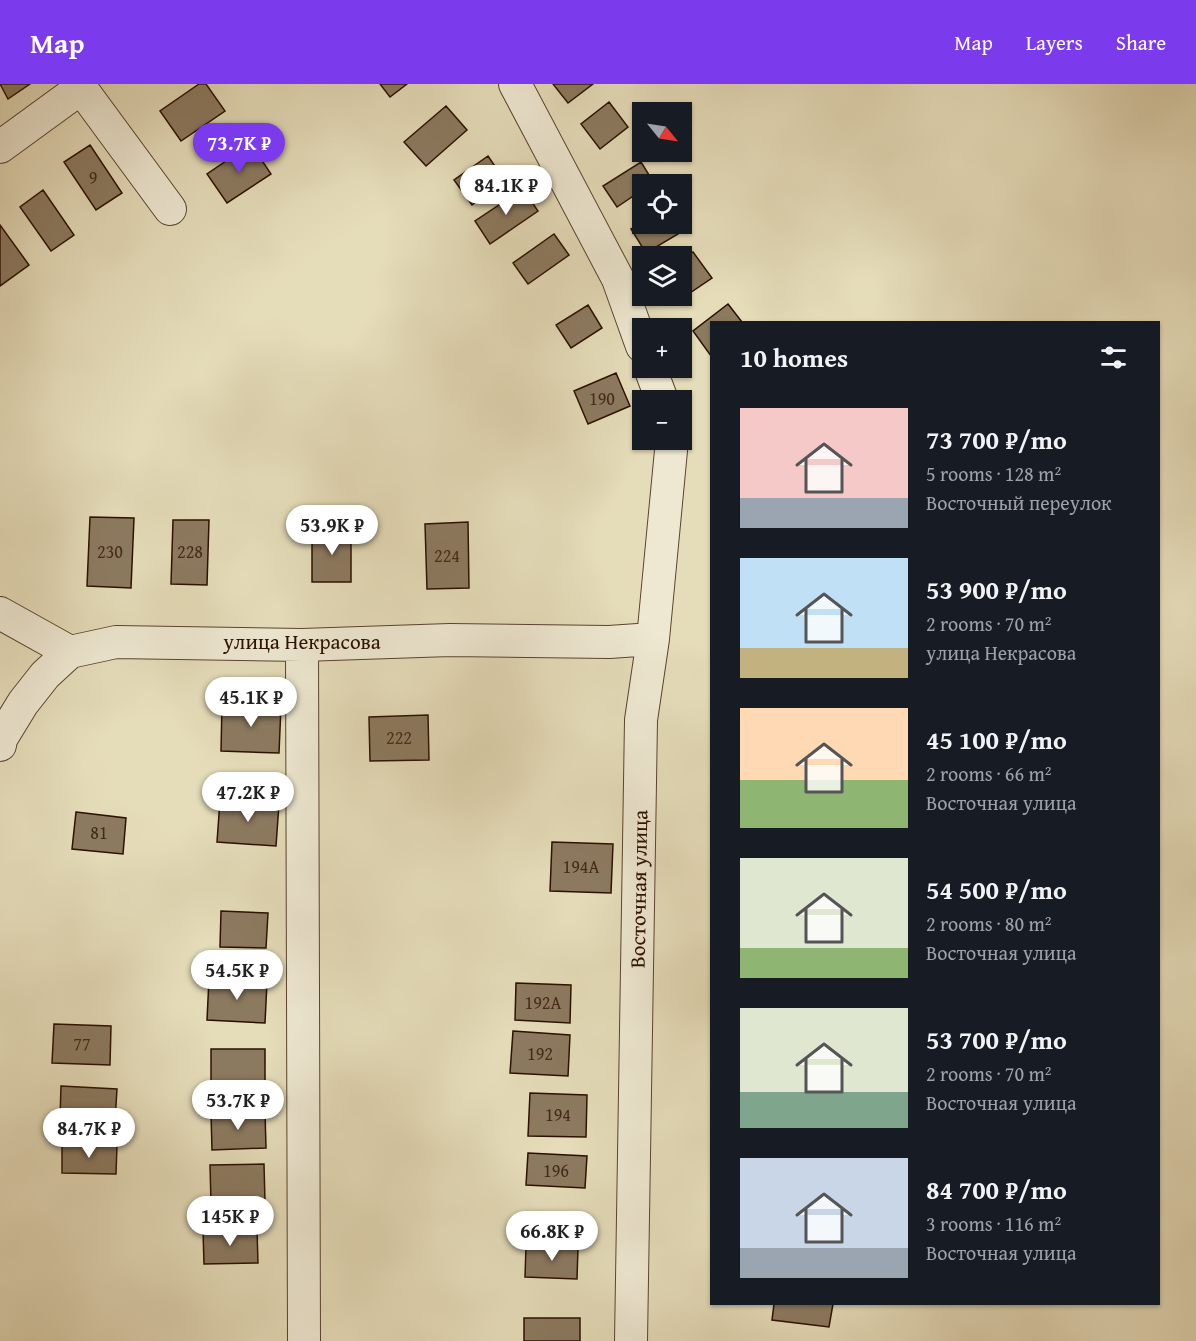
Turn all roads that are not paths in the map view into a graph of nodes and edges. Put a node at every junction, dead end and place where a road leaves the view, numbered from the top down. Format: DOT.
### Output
graph roads {
  1 [pos="515,84"];
  2 [pos="80,86"];
  3 [pos="0,147"];
  4 [pos="170,209"];
  5 [pos="632,318"];
  6 [pos="671,450"];
  7 [pos="0,613"];
  8 [pos="654,639"];
  9 [pos="302,645"];
  10 [pos="70,652"];
  11 [pos="0,745"];
  12 [pos="304,1341"];
  13 [pos="631,1341"];
  1 -- 5 [label="street"];
  2 -- 3 [label="street"];
  2 -- 4 [label="street"];
  6 -- 8 [label="street, Восточная улица"];
  7 -- 10 [label="street"];
  8 -- 9 [label="street, улица Некрасова"];
  8 -- 13 [label="street, Восточная улица"];
  9 -- 10 [label="street, улица Некрасова"];
  9 -- 12 [label="street"];
  10 -- 11 [label="street"];
}
